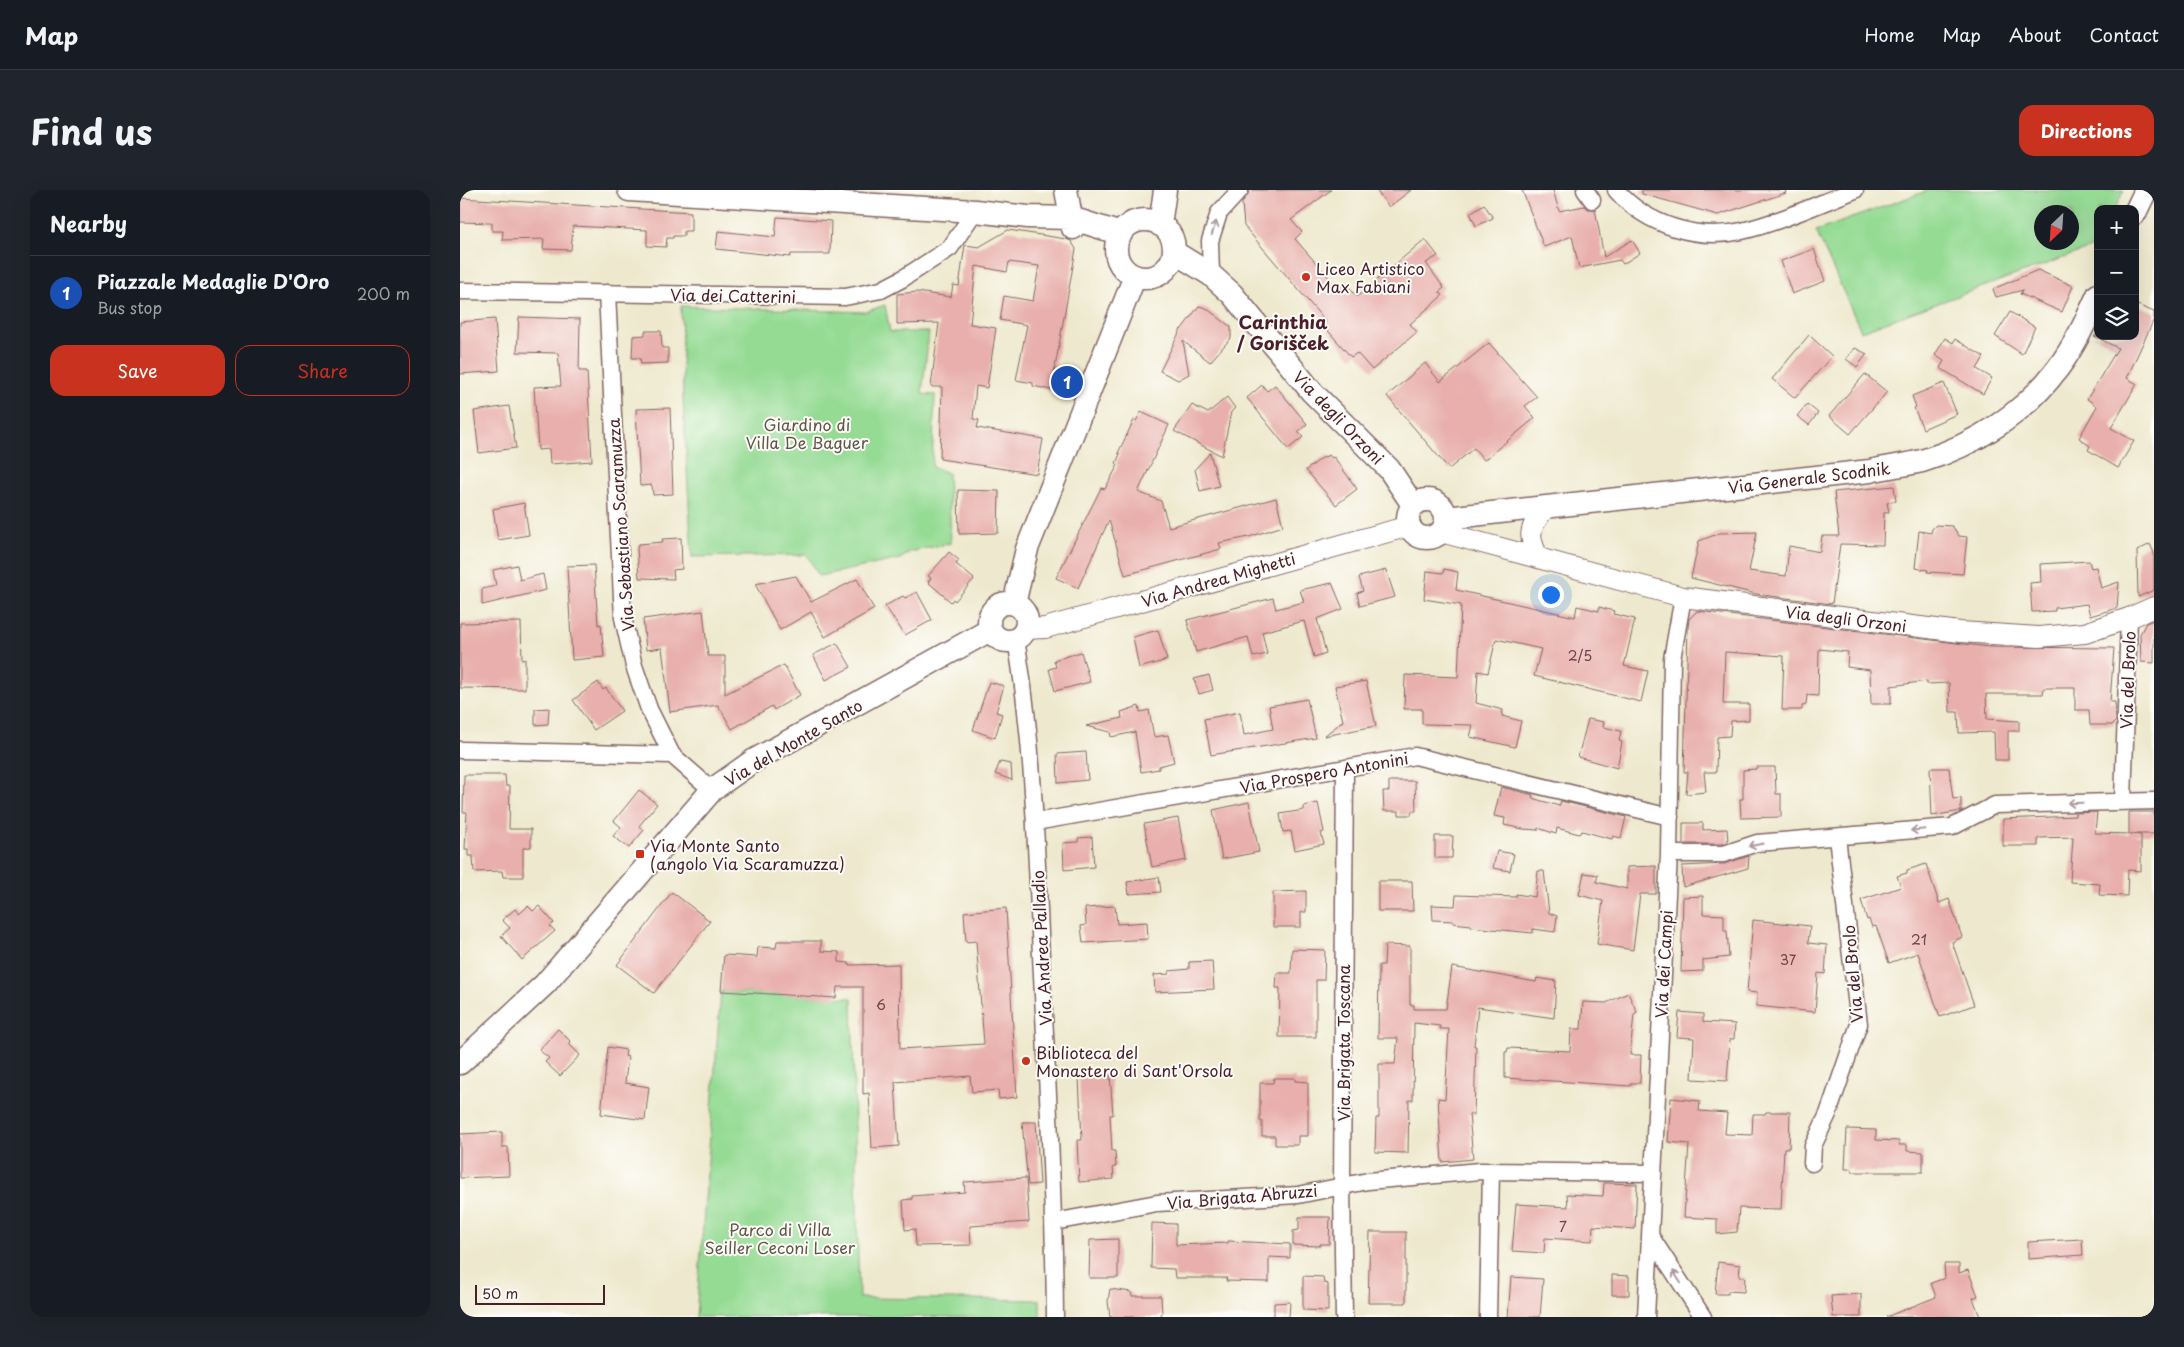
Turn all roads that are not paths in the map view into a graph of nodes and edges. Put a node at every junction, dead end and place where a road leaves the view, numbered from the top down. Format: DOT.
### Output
graph roads {
  1 [pos="629,190"];
  2 [pos="1066,190"];
  3 [pos="1165,190"];
  4 [pos="1240,190"];
  5 [pos="1616,190"];
  6 [pos="1854,190"];
  7 [pos="2146,190"];
  8 [pos="2139,205"];
  9 [pos="975,211"];
  10 [pos="1072,223"];
  11 [pos="1160,225"];
  12 [pos="1119,238"];
  13 [pos="1174,252"];
  14 [pos="1211,275"];
  15 [pos="1135,276"];
  16 [pos="460,291"];
  17 [pos="607,293"];
  18 [pos="2094,302"];
  19 [pos="1546,507"];
  20 [pos="1411,516"];
  21 [pos="1443,525"];
  22 [pos="1539,558"];
  23 [pos="1683,597"];
  24 [pos="1014,604"];
  25 [pos="2154,607"];
  26 [pos="2129,618"];
  27 [pos="990,630"];
  28 [pos="1021,634"];
  29 [pos="460,750"];
  30 [pos="672,755"];
  31 [pos="1345,768"];
  32 [pos="712,790"];
  33 [pos="2123,801"];
  34 [pos="2154,801"];
  35 [pos="1670,817"];
  36 [pos="1035,822"];
  37 [pos="1837,837"];
  38 [pos="1669,854"];
  39 [pos="460,1063"];
  40 [pos="1812,1163"];
  41 [pos="1491,1171"];
  42 [pos="1652,1173"];
  43 [pos="1342,1186"];
  44 [pos="1054,1222"];
  45 [pos="1651,1237"];
  46 [pos="1055,1317"];
  47 [pos="1344,1317"];
  48 [pos="1488,1317"];
  49 [pos="1646,1317"];
  50 [pos="1703,1317"];
  1 -- 9 [label="main road"];
  2 -- 10 [label="main road"];
  3 -- 11 [label="main road"];
  14 -- 4 [label="street, one-way"];
  5 -- 6 [label="street"];
  7 -- 8 [label="main road"];
  9 -- 10 [label="main road"];
  9 -- 17 [label="street, Via dei Catterini"];
  10 -- 12 [label="main road"];
  11 -- 12 [label="main road"];
  11 -- 13 [label="main road"];
  12 -- 15 [label="main road"];
  13 -- 14 [label="main road, Via degli Orzoni"];
  13 -- 15 [label="main road"];
  14 -- 20 [label="main road, Via degli Orzoni"];
  15 -- 24 [label="main road"];
  16 -- 17 [label="street, Via dei Catterini"];
  17 -- 30 [label="street, Via Sebastiano Scaramuzza"];
  18 -- 19 [label="main road, Via Generale Scodnik"];
  19 -- 21 [label="main road, Via Generale Scodnik"];
  19 -- 22 [label="street"];
  20 -- 21 [label="main road, Via degli Orzoni"];
  20 -- 21 [label="main road"];
  20 -- 28 [label="street, Via Andrea Mighetti"];
  21 -- 22 [label="street, Via degli Orzoni"];
  22 -- 23 [label="street, Via degli Orzoni"];
  23 -- 26 [label="street, Via degli Orzoni"];
  23 -- 35 [label="street, Via dei Campi"];
  24 -- 27 [label="main road"];
  24 -- 28 [label="main road"];
  25 -- 26 [label="street, Via degli Orzoni"];
  26 -- 33 [label="street, Via del Brolo"];
  27 -- 28 [label="main road"];
  27 -- 32 [label="main road, Via del Monte Santo"];
  28 -- 36 [label="street, Via Andrea Palladio"];
  29 -- 30 [label="street"];
  30 -- 32 [label="street, Via Sebastiano Scaramuzza"];
  31 -- 35 [label="street, Via Prospero Antonini"];
  31 -- 36 [label="street, Via Prospero Antonini"];
  31 -- 43 [label="street, Via Brigata Toscana"];
  32 -- 39 [label="main road, Via del Monte Santo"];
  33 -- 34 [label="street"];
  33 -- 37 [label="street, one-way"];
  35 -- 38 [label="street, Via dei Campi"];
  36 -- 44 [label="street, Via Andrea Palladio"];
  37 -- 38 [label="street, one-way"];
  37 -- 40 [label="street, Via del Brolo"];
  38 -- 42 [label="street, Via dei Campi"];
  41 -- 42 [label="street, Via Brigata Abruzzi"];
  41 -- 43 [label="street, Via Brigata Abruzzi"];
  41 -- 48 [label="street"];
  42 -- 45 [label="street, Via dei Campi"];
  43 -- 44 [label="street, Via Brigata Abruzzi"];
  43 -- 47 [label="street, Via Brigata Toscana"];
  44 -- 46 [label="street, Via Andrea Palladio"];
  45 -- 49 [label="street, Via dei Campi"];
  50 -- 45 [label="street, one-way"];
}
